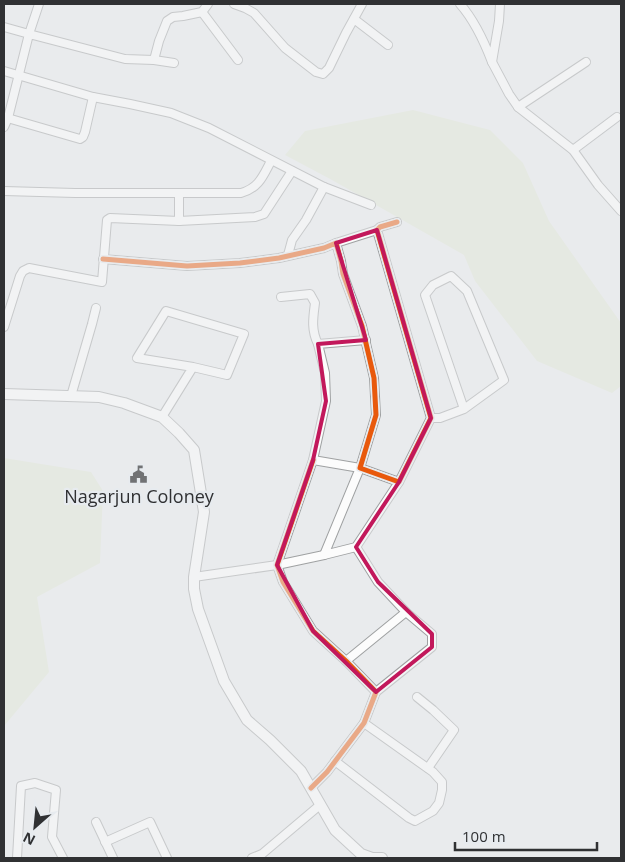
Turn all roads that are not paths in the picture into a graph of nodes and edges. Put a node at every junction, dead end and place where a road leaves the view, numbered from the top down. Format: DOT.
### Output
graph roads {
  1 [pos="39,4"];
  2 [pos="208,4"];
  3 [pos="234,4"];
  4 [pos="362,4"];
  5 [pos="460,4"];
  6 [pos="500,4"];
  7 [pos="245,6"];
  8 [pos="202,12"];
  9 [pos="354,19"];
  10 [pos="4,27"];
  11 [pos="29,34"];
  12 [pos="388,45"];
  13 [pos="154,60"];
  14 [pos="238,60"];
  15 [pos="492,62"];
  16 [pos="586,62"];
  17 [pos="174,63"];
  18 [pos="4,71"];
  19 [pos="18,75"];
  20 [pos="93,97"];
  21 [pos="518,107"];
  22 [pos="618,116"];
  23 [pos="6,118"];
  24 [pos="4,127"];
  25 [pos="573,150"];
  26 [pos="272,161"];
  27 [pos="292,171"];
  28 [pos="324,187"];
  29 [pos="4,191"];
  30 [pos="179,193"];
  31 [pos="371,205"];
  32 [pos="621,211"];
  33 [pos="179,221"];
  34 [pos="397,222"];
  35 [pos="377,230"];
  36 [pos="336,243"];
  37 [pos="288,255"];
  38 [pos="103,259"];
  39 [pos="281,297"];
  40 [pos="96,308"];
  41 [pos="4,327"];
  42 [pos="366,340"];
  43 [pos="318,344"];
  44 [pos="193,367"];
  45 [pos="4,394"];
  46 [pos="71,396"];
  47 [pos="464,409"];
  48 [pos="162,417"];
  49 [pos="431,418"];
  50 [pos="313,460"];
  51 [pos="360,468"];
  52 [pos="399,482"];
  53 [pos="356,547"];
  54 [pos="324,555"];
  55 [pos="277,565"];
  56 [pos="194,576"];
  57 [pos="406,612"];
  58 [pos="346,661"];
  59 [pos="376,692"];
  60 [pos="417,697"];
  61 [pos="364,722"];
  62 [pos="335,761"];
  63 [pos="428,768"];
  64 [pos="311,788"];
  65 [pos="320,804"];
  66 [pos="96,822"];
  67 [pos="105,842"];
  68 [pos="362,856"];
  69 [pos="17,858"];
  70 [pos="63,858"];
  71 [pos="113,858"];
  72 [pos="167,858"];
  73 [pos="252,858"];
  74 [pos="382,858"];
  1 -- 11 [label="street"];
  2 -- 8 [label="street"];
  3 -- 7 [label="street"];
  4 -- 9 [label="street"];
  5 -- 15 [label="street"];
  6 -- 15 [label="street"];
  7 -- 9 [label="street"];
  8 -- 13 [label="street"];
  8 -- 14 [label="street"];
  9 -- 12 [label="street"];
  10 -- 11 [label="street"];
  11 -- 13 [label="street"];
  11 -- 19 [label="street"];
  13 -- 17 [label="street"];
  15 -- 21 [label="street"];
  16 -- 21 [label="street"];
  18 -- 19 [label="street"];
  19 -- 20 [label="street"];
  19 -- 23 [label="street"];
  20 -- 23 [label="street"];
  20 -- 26 [label="street"];
  21 -- 25 [label="street"];
  22 -- 25 [label="street"];
  23 -- 24 [label="street"];
  25 -- 32 [label="street"];
  26 -- 27 [label="street"];
  26 -- 30 [label="street"];
  27 -- 28 [label="street"];
  27 -- 33 [label="street"];
  28 -- 31 [label="street"];
  28 -- 37 [label="street"];
  29 -- 30 [label="street"];
  30 -- 33 [label="street"];
  33 -- 38 [label="street"];
  34 -- 35 [label="street"];
  35 -- 36 [label="street"];
  35 -- 49 [label="street"];
  36 -- 37 [label="street"];
  36 -- 42 [label="street"];
  37 -- 38 [label="street"];
  38 -- 41 [label="street"];
  39 -- 43 [label="street"];
  40 -- 46 [label="street"];
  42 -- 43 [label="street"];
  42 -- 51 [label="street"];
  43 -- 50 [label="street"];
  44 -- 44 [label="street"];
  44 -- 48 [label="street"];
  45 -- 46 [label="main road"];
  46 -- 48 [label="main road"];
  47 -- 47 [label="street"];
  47 -- 49 [label="street"];
  48 -- 56 [label="main road"];
  49 -- 52 [label="street"];
  50 -- 51 [label="street"];
  50 -- 55 [label="street"];
  51 -- 52 [label="street"];
  51 -- 54 [label="street"];
  52 -- 53 [label="street"];
  53 -- 54 [label="street"];
  53 -- 57 [label="street"];
  54 -- 55 [label="street"];
  55 -- 56 [label="street"];
  55 -- 58 [label="street"];
  56 -- 64 [label="main road"];
  57 -- 58 [label="street"];
  57 -- 59 [label="street"];
  58 -- 59 [label="street"];
  59 -- 61 [label="street"];
  60 -- 63 [label="street"];
  61 -- 62 [label="street"];
  61 -- 63 [label="street"];
  62 -- 63 [label="street"];
  62 -- 64 [label="street"];
  64 -- 65 [label="main road"];
  65 -- 68 [label="main road"];
  65 -- 73 [label="street"];
  66 -- 67 [label="street"];
  67 -- 71 [label="street"];
  67 -- 72 [label="street"];
  68 -- 74 [label="main road"];
  69 -- 70 [label="street"];
}
